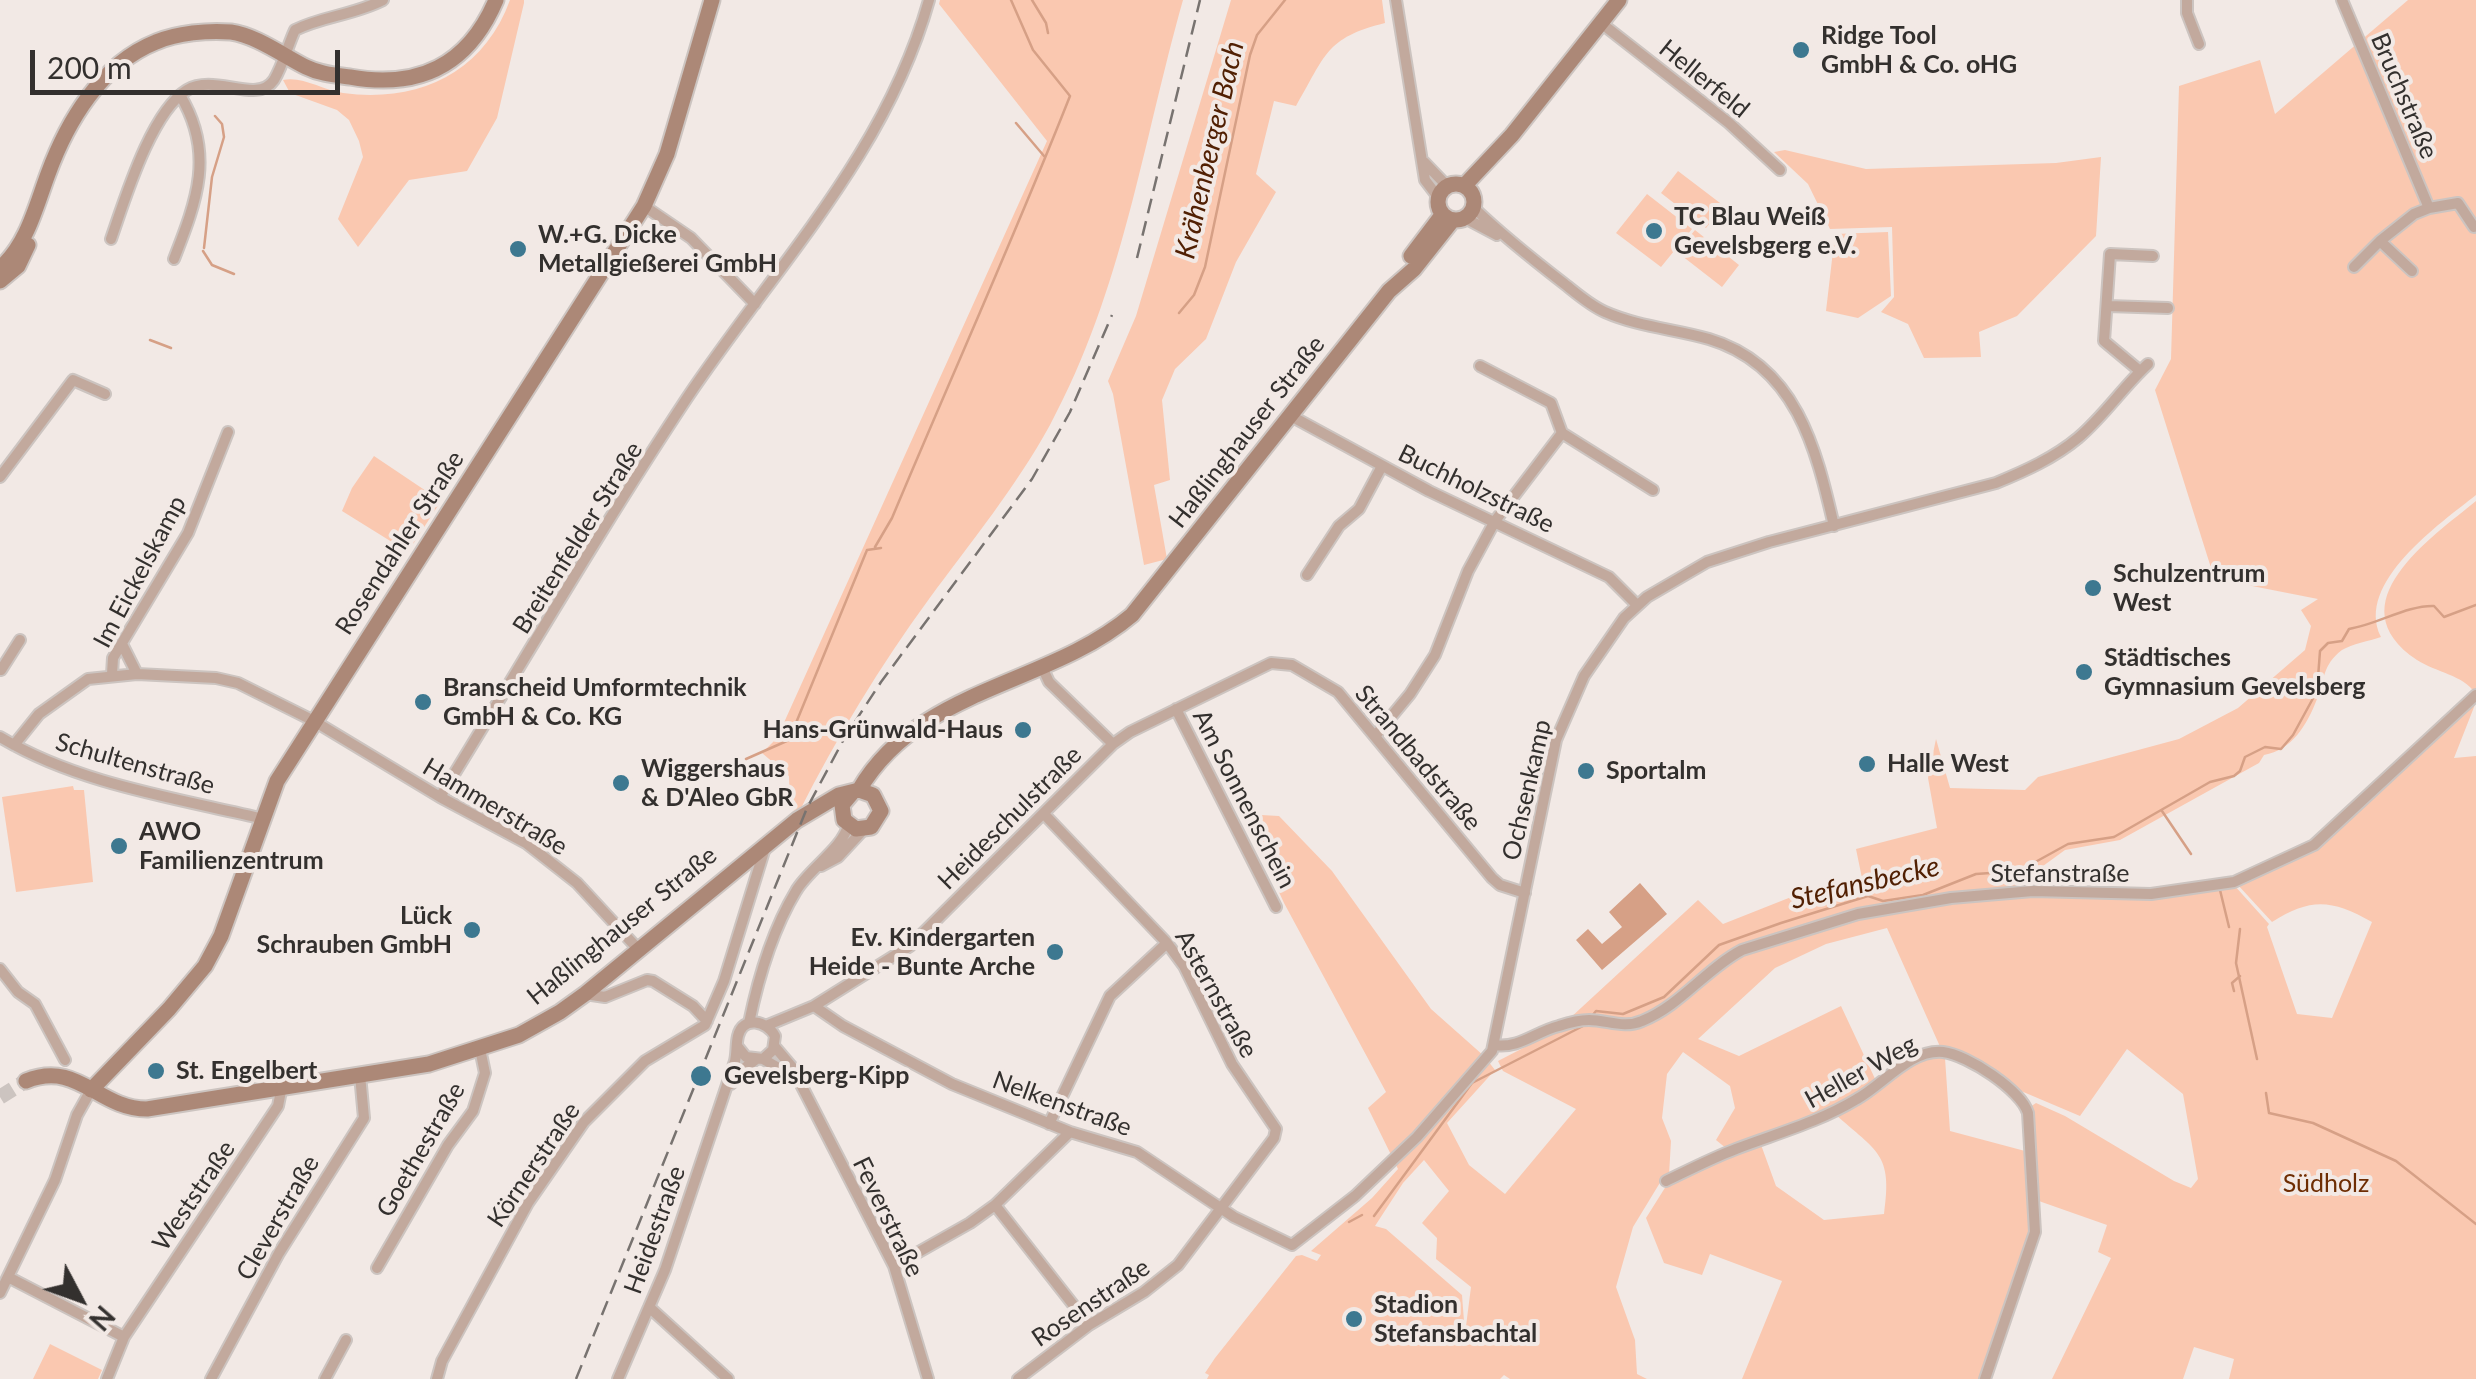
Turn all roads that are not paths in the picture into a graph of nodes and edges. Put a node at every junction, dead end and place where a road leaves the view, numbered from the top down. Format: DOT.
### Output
graph roads {
  1 [pos="382,0"];
  2 [pos="496,0"];
  3 [pos="712,0"];
  4 [pos="929,0"];
  5 [pos="1396,0"];
  6 [pos="1618,0"];
  7 [pos="2187,0"];
  8 [pos="2342,0"];
  9 [pos="1601,22"];
  10 [pos="2199,44"];
  11 [pos="284,56"];
  12 [pos="180,95"];
  13 [pos="1780,170"];
  14 [pos="1457,204"];
  15 [pos="644,206"];
  16 [pos="2429,208"];
  17 [pos="29,226"];
  18 [pos="2474,227"];
  19 [pos="111,239"];
  20 [pos="2380,240"];
  21 [pos="2153,256"];
  22 [pos="174,259"];
  23 [pos="0,268"];
  24 [pos="2354,268"];
  25 [pos="2412,271"];
  26 [pos="0,281"];
  27 [pos="755,304"];
  28 [pos="2108,306"];
  29 [pos="2168,308"];
  30 [pos="1480,366"];
  31 [pos="105,394"];
  32 [pos="1291,416"];
  33 [pos="228,432"];
  34 [pos="1562,433"];
  35 [pos="1382,466"];
  36 [pos="0,477"];
  37 [pos="1653,490"];
  38 [pos="1496,521"];
  39 [pos="1834,526"];
  40 [pos="1307,575"];
  41 [pos="1638,606"];
  42 [pos="20,640"];
  43 [pos="122,644"];
  44 [pos="1272,664"];
  45 [pos="1042,667"];
  46 [pos="0,671"];
  47 [pos="112,674"];
  48 [pos="137,674"];
  49 [pos="2476,695"];
  50 [pos="1176,710"];
  51 [pos="314,722"];
  52 [pos="1376,734"];
  53 [pos="0,737"];
  54 [pos="1113,744"];
  55 [pos="14,746"];
  56 [pos="862,792"];
  57 [pos="440,797"];
  58 [pos="821,808"];
  59 [pos="1044,814"];
  60 [pos="264,820"];
  61 [pos="851,823"];
  62 [pos="766,842"];
  63 [pos="1524,892"];
  64 [pos="1276,907"];
  65 [pos="1168,943"];
  66 [pos="638,949"];
  67 [pos="0,969"];
  68 [pos="585,994"];
  69 [pos="814,1006"];
  70 [pos="787,1018"];
  71 [pos="707,1021"];
  72 [pos="760,1023"];
  73 [pos="775,1043"];
  74 [pos="1494,1045"];
  75 [pos="738,1047"];
  76 [pos="480,1049"];
  77 [pos="759,1059"];
  78 [pos="65,1060"];
  79 [pos="360,1075"];
  80 [pos="796,1078"];
  81 [pos="26,1081"];
  82 [pos="282,1086"];
  83 [pos="91,1090"];
  84 [pos="725,1094"];
  85 [pos="1049,1124"];
  86 [pos="1070,1132"];
  87 [pos="1666,1181"];
  88 [pos="996,1204"];
  89 [pos="1220,1208"];
  90 [pos="1292,1246"];
  91 [pos="894,1266"];
  92 [pos="377,1268"];
  93 [pos="8,1277"];
  94 [pos="0,1293"];
  95 [pos="649,1307"];
  96 [pos="1089,1325"];
  97 [pos="124,1337"];
  98 [pos="346,1340"];
  99 [pos="107,1379"];
  100 [pos="211,1379"];
  101 [pos="326,1379"];
  102 [pos="436,1379"];
  103 [pos="618,1379"];
  104 [pos="728,1379"];
  105 [pos="928,1379"];
  106 [pos="1018,1379"];
  107 [pos="1985,1379"];
  1 -- 11 [label="street"];
  2 -- 11 [label="main road"];
  3 -- 15 [label="main road, Rosendahler Straße"];
  4 -- 27 [label="street, Breitenfelder Straße"];
  5 -- 14 [label="street"];
  6 -- 9 [label="main road, Haßlinghauser Straße"];
  7 -- 10 [label="street"];
  8 -- 16 [label="street, Bruchstraße"];
  9 -- 13 [label="street, Hellerfeld"];
  9 -- 14 [label="main road, Haßlinghauser Straße"];
  11 -- 12 [label="street"];
  11 -- 17 [label="main road"];
  12 -- 19 [label="street"];
  12 -- 22 [label="street"];
  14 -- 32 [label="main road, Haßlinghauser Straße"];
  14 -- 39 [label="street"];
  15 -- 27 [label="street"];
  15 -- 51 [label="main road, Rosendahler Straße"];
  16 -- 18 [label="street"];
  16 -- 20 [label="street"];
  17 -- 23 [label="main road"];
  17 -- 26 [label="main road"];
  20 -- 24 [label="street"];
  20 -- 25 [label="street"];
  21 -- 28 [label="street, Ochsenkamp"];
  27 -- 57 [label="street, Breitenfelder Straße"];
  28 -- 29 [label="street"];
  28 -- 39 [label="street, Ochsenkamp"];
  30 -- 34 [label="street"];
  31 -- 36 [label="street"];
  32 -- 35 [label="street, Buchholzstraße"];
  32 -- 45 [label="main road, Haßlinghauser Straße"];
  33 -- 43 [label="street, Im Eickelskamp"];
  34 -- 37 [label="street"];
  34 -- 38 [label="street"];
  35 -- 38 [label="street, Buchholzstraße"];
  35 -- 40 [label="street"];
  38 -- 41 [label="street, Buchholzstraße"];
  38 -- 52 [label="street"];
  39 -- 41 [label="street, Ochsenkamp"];
  41 -- 63 [label="street, Ochsenkamp"];
  42 -- 46 [label="street"];
  43 -- 47 [label="street, Im Eickelskamp"];
  43 -- 48 [label="street"];
  44 -- 50 [label="street, Heideschulstraße"];
  44 -- 52 [label="street, Strandbadstraße"];
  45 -- 54 [label="street"];
  45 -- 56 [label="main road, Haßlinghauser Straße"];
  47 -- 48 [label="street, Im Eickelskamp"];
  47 -- 55 [label="street, Im Eickelskamp"];
  48 -- 51 [label="street, Im Eickelskamp"];
  49 -- 74 [label="street, Stefanstraße"];
  50 -- 54 [label="street, Heideschulstraße"];
  50 -- 64 [label="street, Am Sonnenschein"];
  51 -- 57 [label="street, Hammerstraße"];
  51 -- 60 [label="main road, Rosendahler Straße"];
  52 -- 63 [label="street, Strandbadstraße"];
  53 -- 55 [label="street, Schultenstraße"];
  54 -- 59 [label="street, Heideschulstraße"];
  55 -- 60 [label="street, Schultenstraße"];
  56 -- 58 [label="main road, Haßlinghauser Straße"];
  56 -- 61 [label="main road"];
  56 -- 61 [label="main road"];
  57 -- 66 [label="street, Hammerstraße"];
  58 -- 61 [label="main road"];
  58 -- 62 [label="main road, Haßlinghauser Straße"];
  59 -- 65 [label="street, Asternstraße"];
  59 -- 69 [label="street, Heideschulstraße"];
  60 -- 83 [label="main road, Rosendahler Straße"];
  61 -- 72 [label="street"];
  62 -- 66 [label="main road, Haßlinghauser Straße"];
  62 -- 71 [label="street"];
  63 -- 74 [label="street, Ochsenkamp"];
  65 -- 85 [label="street"];
  65 -- 89 [label="street, Asternstraße"];
  66 -- 68 [label="main road, Haßlinghauser Straße"];
  67 -- 78 [label="street"];
  68 -- 71 [label="street"];
  68 -- 76 [label="main road, Haßlinghauser Straße"];
  69 -- 70 [label="street, Heideschulstraße"];
  69 -- 85 [label="street, Nelkenstraße"];
  70 -- 72 [label="street, Heideschulstraße"];
  70 -- 73 [label="street"];
  71 -- 102 [label="street, Körnerstraße"];
  72 -- 73 [label="street"];
  72 -- 75 [label="street, Heidestraße"];
  73 -- 77 [label="street, Heidestraße"];
  73 -- 80 [label="street, Feverstraße"];
  74 -- 90 [label="street, Ochsenkamp"];
  75 -- 77 [label="street"];
  75 -- 84 [label="street, Heidestraße"];
  76 -- 79 [label="main road, Haßlinghauser Straße"];
  76 -- 92 [label="street, Goethestraße"];
  77 -- 80 [label="street"];
  77 -- 84 [label="street, Heidestraße"];
  79 -- 82 [label="main road, Haßlinghauser Straße"];
  79 -- 100 [label="street, Cleverstraße"];
  80 -- 91 [label="street, Feverstraße"];
  81 -- 83 [label="main road, Haßlinghauser Straße"];
  82 -- 83 [label="main road, Haßlinghauser Straße"];
  82 -- 97 [label="street, Weststraße"];
  83 -- 93 [label="street"];
  84 -- 95 [label="street, Heidestraße"];
  85 -- 86 [label="street, Nelkenstraße"];
  86 -- 88 [label="street"];
  86 -- 89 [label="street, Nelkenstraße"];
  87 -- 107 [label="street, Heller Weg"];
  88 -- 91 [label="street"];
  88 -- 96 [label="street"];
  89 -- 90 [label="street, Nelkenstraße"];
  89 -- 96 [label="street, Rosenstraße"];
  91 -- 105 [label="street, Feverstraße"];
  93 -- 94 [label="street"];
  93 -- 97 [label="street"];
  95 -- 103 [label="street, Heidestraße"];
  95 -- 104 [label="street"];
  96 -- 106 [label="street, Rosenstraße"];
  97 -- 99 [label="street, Weststraße"];
  98 -- 101 [label="street"];
}
